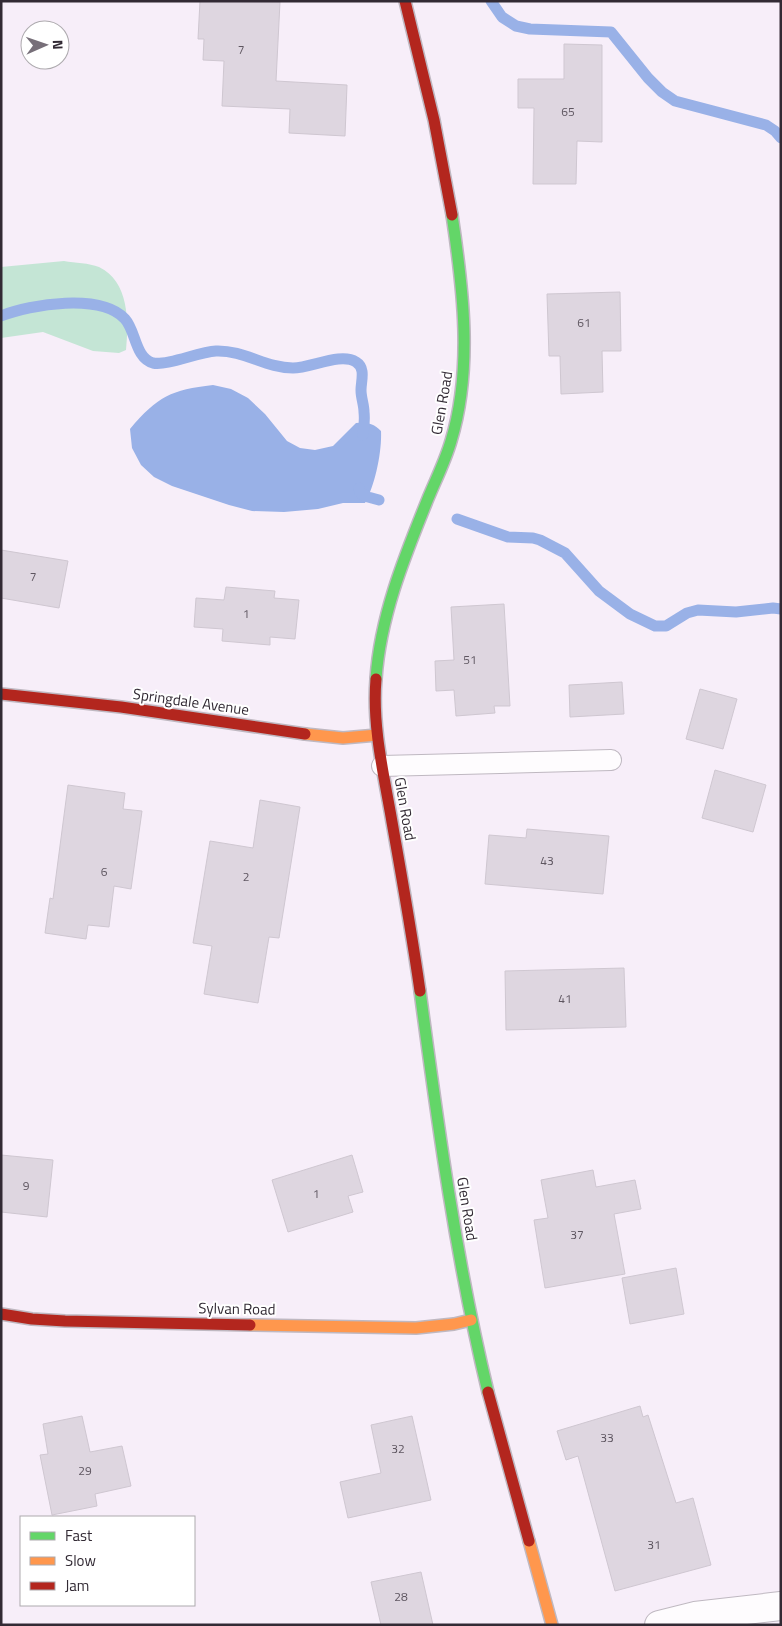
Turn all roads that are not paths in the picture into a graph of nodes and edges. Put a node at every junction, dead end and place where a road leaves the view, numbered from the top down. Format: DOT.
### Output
graph roads {
  1 [pos="405,1"];
  2 [pos="1,694"];
  3 [pos="377,735"];
  4 [pos="611,760"];
  5 [pos="382,766"];
  6 [pos="1,1314"];
  7 [pos="471,1320"];
  8 [pos="781,1606"];
  9 [pos="552,1625"];
  10 [pos="658,1625"];
  1 -- 3 [label="street, Glen Road"];
  2 -- 3 [label="street, Springdale Avenue"];
  3 -- 5 [label="street, Glen Road"];
  4 -- 5 [label="lane"];
  5 -- 7 [label="street, Glen Road"];
  6 -- 7 [label="street, Sylvan Road"];
  7 -- 9 [label="street, Glen Road"];
  8 -- 10 [label="street"];
}
